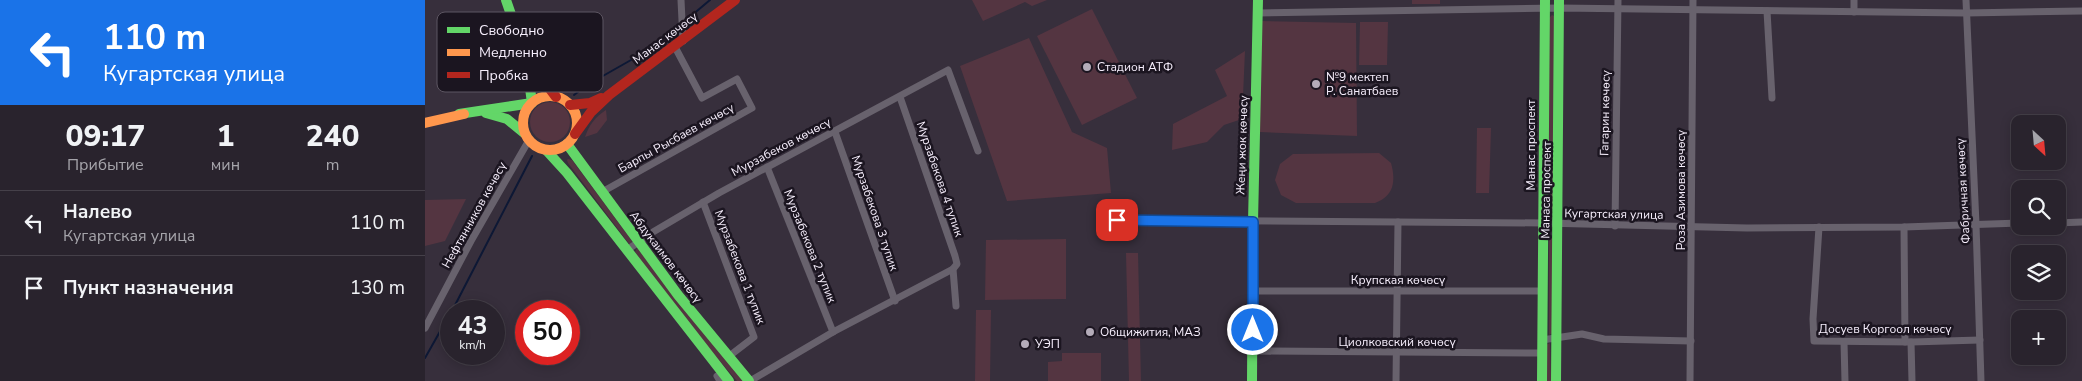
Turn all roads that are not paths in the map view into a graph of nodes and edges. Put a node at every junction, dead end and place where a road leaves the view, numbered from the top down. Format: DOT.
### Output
graph roads {
  1 [pos="506,0"];
  2 [pos="681,0"];
  3 [pos="735,0"];
  4 [pos="1258,0"];
  5 [pos="1618,0"];
  6 [pos="1693,0"];
  7 [pos="1854,0"];
  8 [pos="1966,0"];
  9 [pos="1545,4"];
  10 [pos="1559,4"];
  11 [pos="1618,9"];
  12 [pos="1693,10"];
  13 [pos="1767,11"];
  14 [pos="2082,11"];
  15 [pos="510,12"];
  16 [pos="1854,12"];
  17 [pos="1966,13"];
  18 [pos="1258,14"];
  19 [pos="680,40"];
  20 [pos="531,92"];
  21 [pos="552,92"];
  22 [pos="609,95"];
  23 [pos="556,97"];
  24 [pos="900,97"];
  25 [pos="1772,98"];
  26 [pos="532,103"];
  27 [pos="570,105"];
  28 [pos="459,114"];
  29 [pos="425,123"];
  30 [pos="835,132"];
  31 [pos="575,134"];
  32 [pos="528,138"];
  33 [pos="567,144"];
  34 [pos="546,150"];
  35 [pos="979,151"];
  36 [pos="767,167"];
  37 [pos="602,192"];
  38 [pos="703,202"];
  39 [pos="1117,220"];
  40 [pos="1253,222"];
  41 [pos="1398,222"];
  42 [pos="2066,222"];
  43 [pos="2082,222"];
  44 [pos="2011,223"];
  45 [pos="1543,224"];
  46 [pos="1557,224"];
  47 [pos="1976,224"];
  48 [pos="1615,226"];
  49 [pos="1692,227"];
  50 [pos="1819,227"];
  51 [pos="1904,227"];
  52 [pos="637,242"];
  53 [pos="627,250"];
  54 [pos="953,268"];
  55 [pos="1253,291"];
  56 [pos="1398,291"];
  57 [pos="1543,291"];
  58 [pos="895,301"];
  59 [pos="955,306"];
  60 [pos="425,328"];
  61 [pos="833,332"];
  62 [pos="1557,338"];
  63 [pos="1542,340"];
  64 [pos="1980,340"];
  65 [pos="1691,341"];
  66 [pos="1844,342"];
  67 [pos="1908,342"];
  68 [pos="1253,351"];
  69 [pos="1542,353"];
  70 [pos="1397,354"];
  71 [pos="728,357"];
  72 [pos="729,381"];
  73 [pos="749,381"];
  74 [pos="1252,381"];
  75 [pos="1396,381"];
  76 [pos="1542,381"];
  77 [pos="1556,381"];
  78 [pos="1690,381"];
  79 [pos="1845,381"];
  80 [pos="1912,381"];
  81 [pos="1981,381"];
  1 -- 15 [label="main road"];
  2 -- 19 [label="street"];
  3 -- 19 [label="main road, Манас көчөсү"];
  4 -- 18 [label="main road, Жеңи жок көчөсү"];
  5 -- 11 [label="street, Гагарин көчөсү"];
  6 -- 12 [label="street, Роза Азимова көчөсү"];
  7 -- 16 [label="street"];
  8 -- 17 [label="street, Фабричная көчөсү"];
  9 -- 10 [label="street"];
  9 -- 18 [label="street"];
  9 -- 45 [label="main road, Манас проспект"];
  10 -- 11 [label="street"];
  10 -- 46 [label="main road, Манаса проспект"];
  11 -- 12 [label="street"];
  11 -- 48 [label="street, Гагарин көчөсү"];
  12 -- 13 [label="street"];
  12 -- 49 [label="street, Роза Азимова көчөсү"];
  13 -- 16 [label="street"];
  13 -- 25 [label="street"];
  14 -- 17 [label="street"];
  16 -- 17 [label="street"];
  17 -- 47 [label="street, Фабричная көчөсү"];
  18 -- 40 [label="main road, Жеңи жок көчөсү"];
  19 -- 22 [label="main road, Манас көчөсү"];
  19 -- 37 [label="street, Барпы Рысбаев көчөсү"];
  20 -- 26 [label="main road"];
  21 -- 23 [label="main road"];
  22 -- 27 [label="main road"];
  22 -- 31 [label="main road"];
  23 -- 26 [label="main road"];
  23 -- 27 [label="main road"];
  24 -- 30 [label="street, Мурзабеков көчөсү"];
  24 -- 35 [label="street, Мурзабеков көчөсү"];
  24 -- 54 [label="street, Мурзабекова 4 тупик"];
  26 -- 28 [label="main road"];
  26 -- 32 [label="main road"];
  27 -- 31 [label="main road"];
  28 -- 29 [label="main road"];
  28 -- 32 [label="main road"];
  30 -- 36 [label="street, Мурзабеков көчөсү"];
  30 -- 58 [label="street, Мурзабекова 3 тупик"];
  31 -- 33 [label="main road"];
  32 -- 34 [label="main road"];
  32 -- 60 [label="street, Нефтянников көчөсү"];
  33 -- 34 [label="main road"];
  33 -- 37 [label="main road, Абдукаимов көчөсү"];
  34 -- 53 [label="main road"];
  36 -- 38 [label="street, Мурзабеков көчөсү"];
  36 -- 61 [label="street, Мурзабекова 2 тупик"];
  37 -- 52 [label="main road, Абдукаимов көчөсү"];
  38 -- 52 [label="street, Мурзабеков көчөсү"];
  38 -- 71 [label="street, Мурзабекова 1 тупик"];
  39 -- 40 [label="street, Кугартская улица"];
  40 -- 41 [label="street, Кугартская улица"];
  40 -- 55 [label="main road, Жеңи жок көчөсү"];
  41 -- 45 [label="street, Кугартская улица"];
  41 -- 56 [label="street"];
  42 -- 43 [label="street"];
  44 -- 47 [label="street, Кугартская улица"];
  45 -- 46 [label="street, Кугартская улица"];
  45 -- 57 [label="main road, Манас проспект"];
  46 -- 48 [label="street, Кугартская улица"];
  46 -- 62 [label="main road, Манаса проспект"];
  47 -- 51 [label="street, Кугартская улица"];
  47 -- 64 [label="street, Фабричная көчөсү"];
  48 -- 49 [label="street, Кугартская улица"];
  49 -- 50 [label="street, Кугартская улица"];
  49 -- 65 [label="street, Роза Азимова көчөсү"];
  50 -- 51 [label="street, Кугартская улица"];
  50 -- 66 [label="street, Досуев Коргоол көчөсү"];
  51 -- 67 [label="street"];
  52 -- 53 [label="street, Мурзабеков көчөсү"];
  52 -- 71 [label="main road, Абдукаимов көчөсү"];
  53 -- 72 [label="main road"];
  54 -- 58 [label="street"];
  54 -- 59 [label="street, Мурзабекова 4 тупик"];
  55 -- 56 [label="street, Крупская көчөсү"];
  55 -- 68 [label="main road, Жеңи жок көчөсү"];
  56 -- 57 [label="street, Крупская көчөсү"];
  56 -- 70 [label="street"];
  57 -- 63 [label="main road, Манас проспект"];
  58 -- 61 [label="street"];
  61 -- 73 [label="street"];
  62 -- 63 [label="street"];
  62 -- 65 [label="street"];
  62 -- 77 [label="main road, Манаса проспект"];
  63 -- 69 [label="main road, Манас проспект"];
  64 -- 67 [label="street, Досуев Коргоол көчөсү"];
  64 -- 81 [label="street, Фабричная көчөсү"];
  65 -- 78 [label="street, Роза Азимова көчөсү"];
  66 -- 67 [label="street, Досуев Коргоол көчөсү"];
  66 -- 79 [label="street"];
  67 -- 80 [label="street"];
  68 -- 70 [label="street, Циолковский көчөсү"];
  68 -- 74 [label="main road, Жеңи жок көчөсү"];
  69 -- 70 [label="street, Циолковский көчөсү"];
  69 -- 76 [label="main road, Манас проспект"];
  70 -- 75 [label="street"];
  71 -- 73 [label="main road, Абдукаимов көчөсү"];
}
